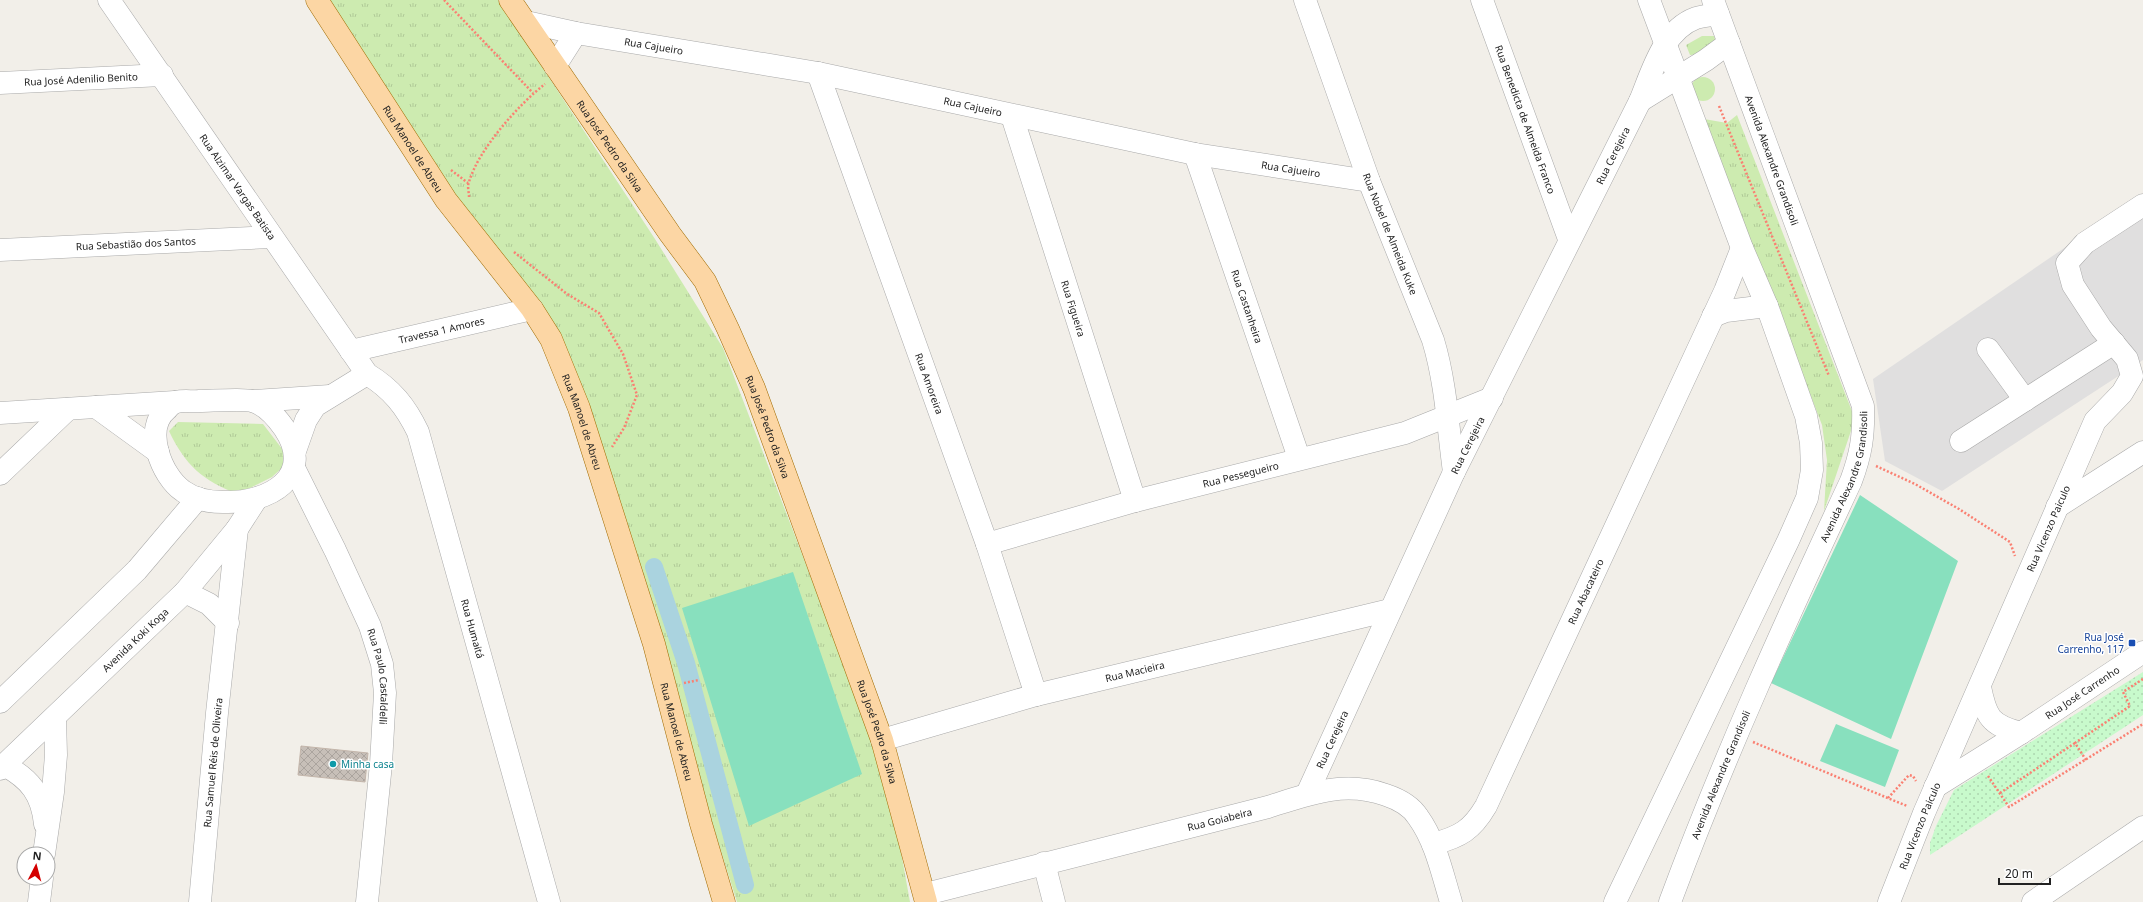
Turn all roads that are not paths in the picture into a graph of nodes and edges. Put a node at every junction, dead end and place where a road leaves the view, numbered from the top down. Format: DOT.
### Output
graph roads {
  1 [pos="109,0"];
  2 [pos="317,0"];
  3 [pos="510,0"];
  4 [pos="1305,0"];
  5 [pos="1482,0"];
  6 [pos="1650,0"];
  7 [pos="1715,7"];
  8 [pos="526,22"];
  9 [pos="576,33"];
  10 [pos="1729,43"];
  11 [pos="1665,44"];
  12 [pos="558,69"];
  13 [pos="818,73"];
  14 [pos="162,75"];
  15 [pos="1678,77"];
  16 [pos="0,83"];
  17 [pos="1640,101"];
  18 [pos="1012,116"];
  19 [pos="1195,154"];
  20 [pos="1369,181"];
  21 [pos="2143,205"];
  22 [pos="271,237"];
  23 [pos="1569,240"];
  24 [pos="1742,248"];
  25 [pos="0,250"];
  26 [pos="1767,306"];
  27 [pos="532,309"];
  28 [pos="1713,316"];
  29 [pos="2114,344"];
  30 [pos="1988,349"];
  31 [pos="352,352"];
  32 [pos="367,374"];
  33 [pos="332,396"];
  34 [pos="1492,398"];
  35 [pos="2025,400"];
  36 [pos="254,401"];
  37 [pos="175,402"];
  38 [pos="96,407"];
  39 [pos="68,409"];
  40 [pos="0,413"];
  41 [pos="1446,416"];
  42 [pos="1960,441"];
  43 [pos="158,452"];
  44 [pos="2143,452"];
  45 [pos="1299,458"];
  46 [pos="294,460"];
  47 [pos="1454,472"];
  48 [pos="0,474"];
  49 [pos="198,498"];
  50 [pos="257,498"];
  51 [pos="1135,501"];
  52 [pos="2057,507"];
  53 [pos="237,528"];
  54 [pos="987,544"];
  55 [pos="185,592"];
  56 [pos="1390,610"];
  57 [pos="228,623"];
  58 [pos="2143,652"];
  59 [pos="1980,687"];
  60 [pos="1036,695"];
  61 [pos="0,702"];
  62 [pos="55,717"];
  63 [pos="2021,733"];
  64 [pos="882,740"];
  65 [pos="2,767"];
  66 [pos="1925,785"];
  67 [pos="1307,794"];
  68 [pos="2143,827"];
  69 [pos="45,844"];
  70 [pos="1434,844"];
  71 [pos="1044,863"];
  72 [pos="41,886"];
  73 [pos="926,898"];
  74 [pos="39,902"];
  75 [pos="200,902"];
  76 [pos="367,902"];
  77 [pos="550,902"];
  78 [pos="724,902"];
  79 [pos="1054,902"];
  80 [pos="1451,902"];
  81 [pos="1615,902"];
  82 [pos="1670,902"];
  83 [pos="1889,902"];
  84 [pos="2033,902"];
  1 -- 14 [label="street, Rua Alzimar Vargas Batista"];
  2 -- 27 [label="main road, Rua Manoel de Abreu"];
  3 -- 8 [label="main road, Rua José Pedro da Silva"];
  4 -- 20 [label="street, Rua Nobel de Almeida Kuke"];
  5 -- 23 [label="street, Rua Benedicta de Almeida Franco"];
  6 -- 11 [label="street"];
  7 -- 10 [label="street, Avenida Alexandre Grandisoli"];
  7 -- 11 [label="street, Avenida Alexandre Grandisoli"];
  8 -- 9 [label="street, Rua Cajueiro"];
  8 -- 12 [label="main road, Rua José Pedro da Silva"];
  9 -- 12 [label="street"];
  9 -- 13 [label="street, Rua Cajueiro"];
  10 -- 15 [label="street"];
  10 -- 82 [label="street, Avenida Alexandre Grandisoli"];
  11 -- 15 [label="street"];
  11 -- 17 [label="street, Rua Cerejeira"];
  12 -- 64 [label="main road, Rua José Pedro da Silva"];
  13 -- 18 [label="street, Rua Cajueiro"];
  13 -- 54 [label="street, Rua Amoreira"];
  14 -- 16 [label="street, Rua José Adenilio Benito"];
  14 -- 22 [label="street, Rua Alzimar Vargas Batista"];
  15 -- 17 [label="street"];
  15 -- 24 [label="street"];
  17 -- 23 [label="street, Rua Cerejeira"];
  18 -- 19 [label="street, Rua Cajueiro"];
  18 -- 51 [label="street, Rua Figueira"];
  19 -- 20 [label="street, Rua Cajueiro"];
  19 -- 45 [label="street, Rua Castanheira"];
  20 -- 41 [label="street, Rua Nobel de Almeida Kuke"];
  21 -- 29 [label="street, Rua Vicenzo Paiculo"];
  22 -- 25 [label="street, Rua Sebastião dos Santos"];
  22 -- 31 [label="street, Rua Alzimar Vargas Batista"];
  23 -- 34 [label="street, Rua Cerejeira"];
  24 -- 26 [label="street"];
  24 -- 28 [label="street, Rua Abacateiro"];
  26 -- 28 [label="street"];
  26 -- 81 [label="street"];
  27 -- 31 [label="street, Travessa 1 Amores"];
  27 -- 78 [label="main road, Rua Manoel de Abreu"];
  28 -- 70 [label="street, Rua Abacateiro"];
  29 -- 35 [label="street"];
  29 -- 52 [label="street, Rua Vicenzo Paiculo"];
  30 -- 35 [label="street"];
  31 -- 32 [label="street, Rua Alzimar Vargas Batista"];
  32 -- 33 [label="street"];
  32 -- 77 [label="street, Rua Humaitá"];
  33 -- 36 [label="street"];
  33 -- 46 [label="street"];
  34 -- 41 [label="street, Rua Pessegueiro"];
  34 -- 47 [label="street, Rua Cerejeira"];
  35 -- 42 [label="street"];
  36 -- 37 [label="street"];
  36 -- 46 [label="street"];
  37 -- 38 [label="street"];
  37 -- 43 [label="street"];
  38 -- 39 [label="street"];
  38 -- 43 [label="street"];
  39 -- 40 [label="street"];
  39 -- 48 [label="street"];
  41 -- 45 [label="street, Rua Pessegueiro"];
  41 -- 47 [label="street, Rua Nobel de Almeida Kuke"];
  43 -- 49 [label="street"];
  44 -- 52 [label="street"];
  45 -- 51 [label="street, Rua Pessegueiro"];
  46 -- 50 [label="street"];
  46 -- 76 [label="street, Rua Paulo Castaldelli"];
  47 -- 56 [label="street, Rua Cerejeira"];
  49 -- 50 [label="street"];
  49 -- 61 [label="street"];
  50 -- 53 [label="street, Avenida Koki Koga"];
  51 -- 54 [label="street, Rua Pessegueiro"];
  52 -- 59 [label="street, Rua Vicenzo Paiculo"];
  53 -- 55 [label="street, Avenida Koki Koga"];
  53 -- 57 [label="street, Rua Samuel Réis de Oliveira"];
  54 -- 60 [label="street, Rua Amoreira"];
  55 -- 57 [label="street"];
  55 -- 62 [label="street, Avenida Koki Koga"];
  56 -- 60 [label="street, Rua Macieira"];
  56 -- 67 [label="street, Rua Cerejeira"];
  57 -- 75 [label="street, Rua Samuel Réis de Oliveira"];
  58 -- 63 [label="street, Rua José Carrenho"];
  59 -- 63 [label="street"];
  59 -- 66 [label="street, Rua Vicenzo Paiculo"];
  60 -- 64 [label="street, Rua Macieira"];
  62 -- 65 [label="street, Avenida Koki Koga"];
  62 -- 69 [label="street"];
  63 -- 66 [label="street, Rua José Carrenho"];
  64 -- 73 [label="main road, Rua José Pedro da Silva"];
  65 -- 69 [label="street"];
  66 -- 83 [label="street, Rua Vicenzo Paiculo"];
  67 -- 70 [label="street, Rua Goiabeira"];
  67 -- 71 [label="street, Rua Goiabeira"];
  68 -- 84 [label="street"];
  70 -- 80 [label="street, Rua Goiabeira"];
  71 -- 73 [label="street, Rua Goiabeira"];
  71 -- 79 [label="street"];
  72 -- 74 [label="street"];
}
